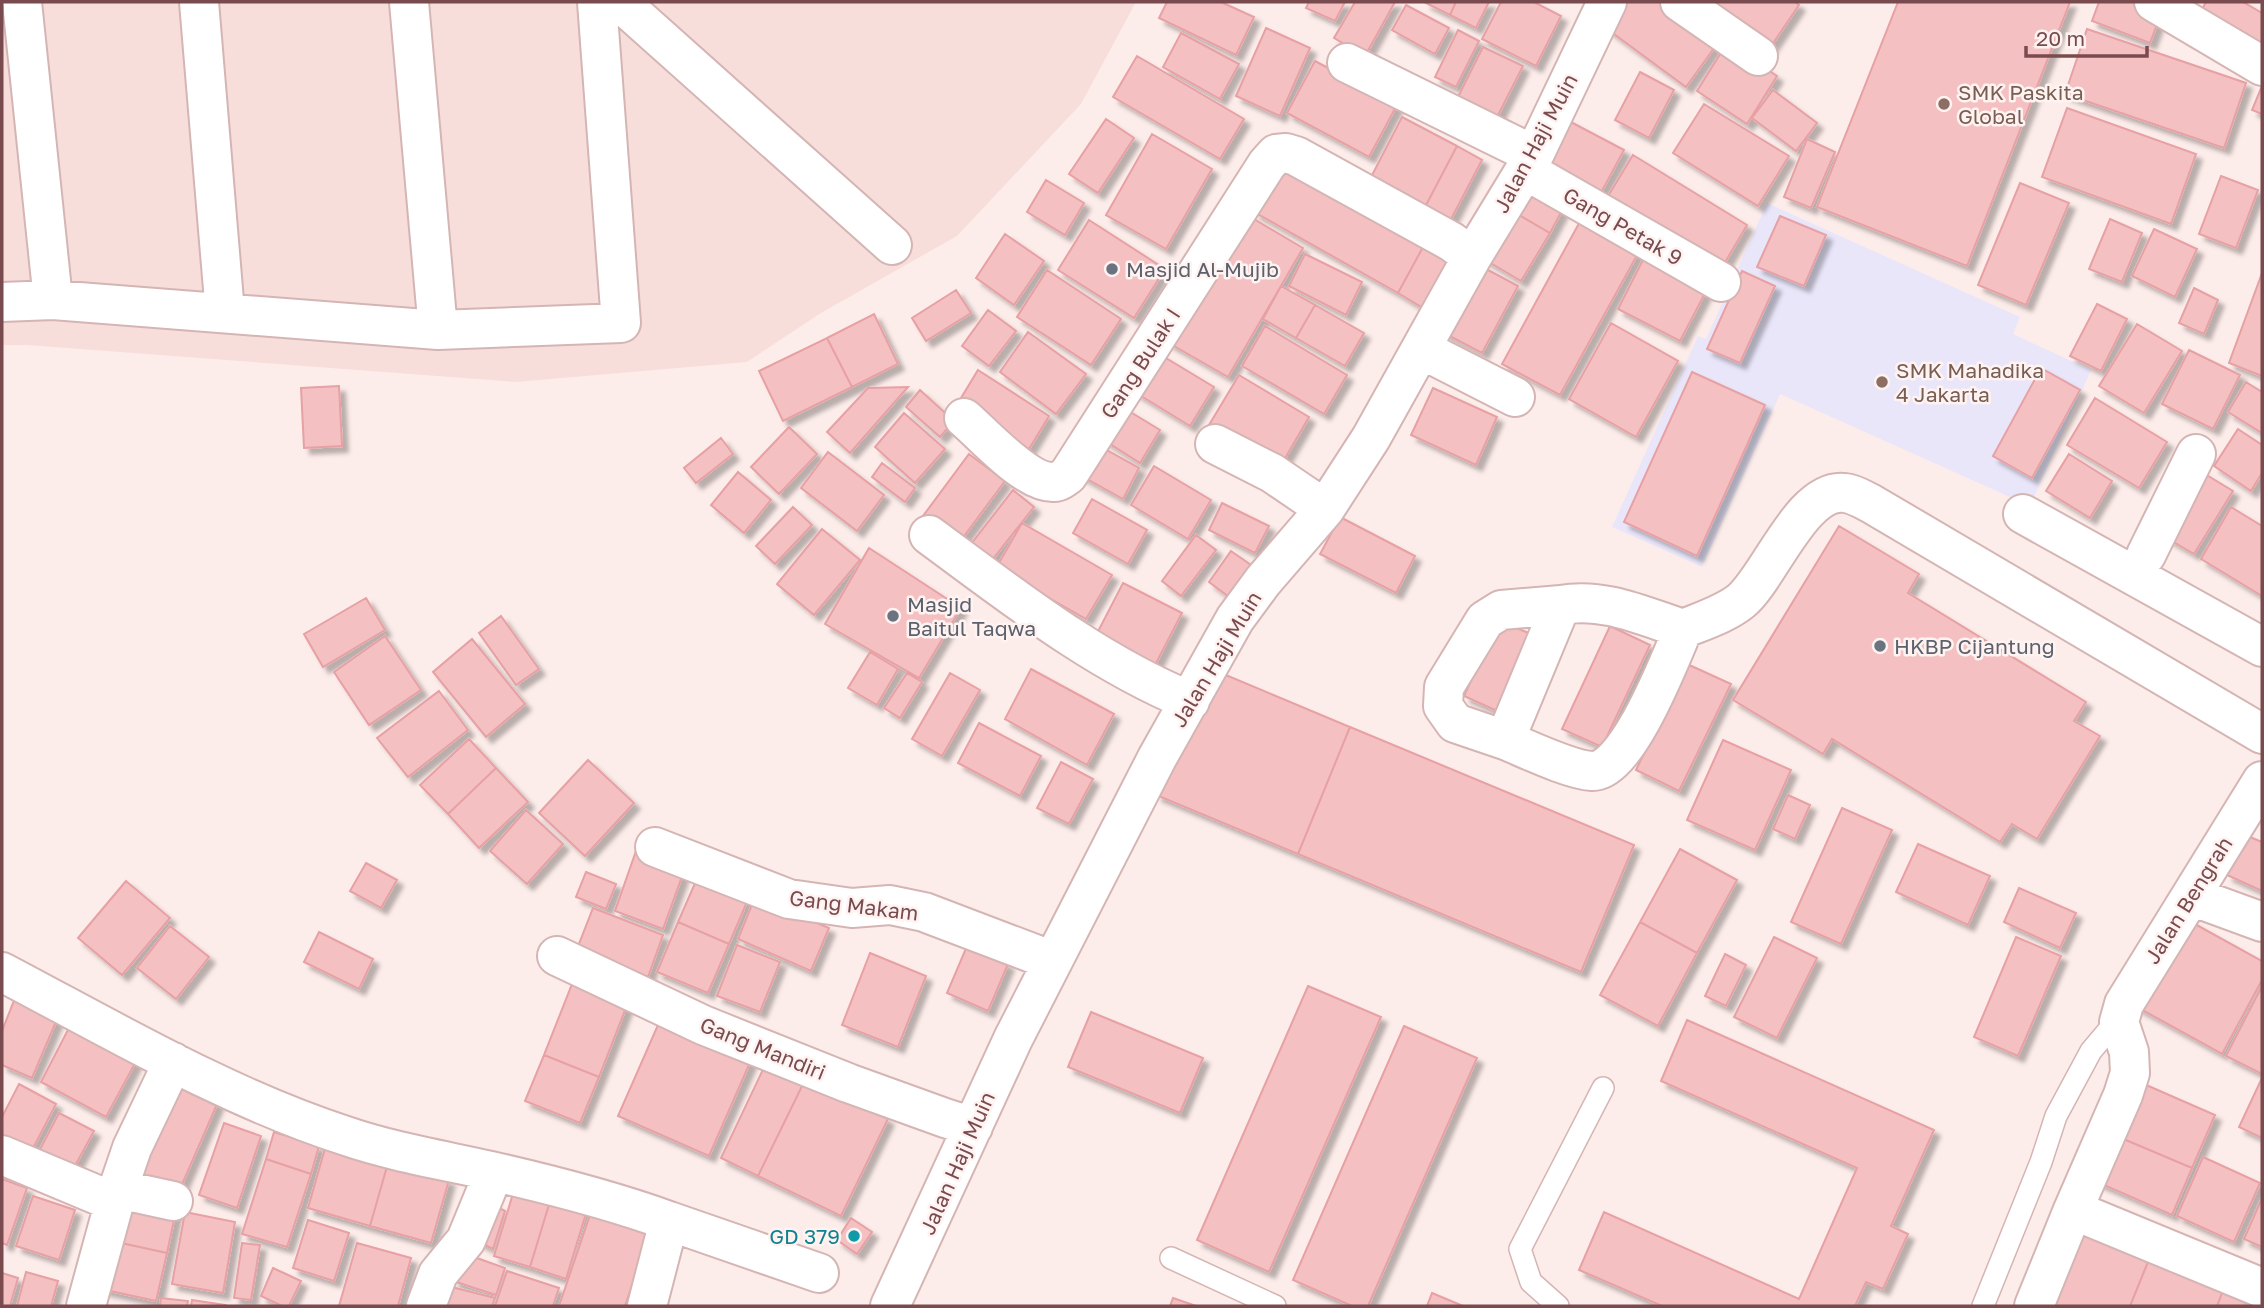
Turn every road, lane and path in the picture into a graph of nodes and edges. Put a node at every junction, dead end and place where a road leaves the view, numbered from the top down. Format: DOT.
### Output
graph roads {
  1 [pos="22,2"];
  2 [pos="199,2"];
  3 [pos="409,2"];
  4 [pos="597,2"];
  5 [pos="620,2"];
  6 [pos="1681,2"];
  7 [pos="2154,2"];
  8 [pos="1593,6"];
  9 [pos="1758,56"];
  10 [pos="1347,63"];
  11 [pos="2262,66"];
  12 [pos="1529,162"];
  13 [pos="892,245"];
  14 [pos="1472,257"];
  15 [pos="1721,282"];
  16 [pos="53,300"];
  17 [pos="2,302"];
  18 [pos="225,313"];
  19 [pos="438,330"];
  20 [pos="1421,349"];
  21 [pos="1515,397"];
  22 [pos="964,418"];
  23 [pos="1215,444"];
  24 [pos="2196,454"];
  25 [pos="1325,509"];
  26 [pos="929,535"];
  27 [pos="2146,555"];
  28 [pos="1561,605"];
  29 [pos="2262,618"];
  30 [pos="1683,629"];
  31 [pos="2262,647"];
  32 [pos="1190,701"];
  33 [pos="2262,734"];
  34 [pos="1505,740"];
  35 [pos="2262,781"];
  36 [pos="655,847"];
  37 [pos="2191,896"];
  38 [pos="2262,922"];
  39 [pos="557,956"];
  40 [pos="1054,961"];
  41 [pos="2,972"];
  42 [pos="2119,1022"];
  43 [pos="173,1062"];
  44 [pos="1604,1088"];
  45 [pos="973,1127"];
  46 [pos="2,1155"];
  47 [pos="494,1172"];
  48 [pos="116,1195"];
  49 [pos="173,1201"];
  50 [pos="2073,1210"];
  51 [pos="669,1221"];
  52 [pos="1171,1258"];
  53 [pos="820,1273"];
  54 [pos="2262,1288"];
  55 [pos="86,1306"];
  56 [pos="426,1306"];
  57 [pos="647,1306"];
  58 [pos="890,1306"];
  59 [pos="1275,1306"];
  60 [pos="1558,1306"];
  61 [pos="1983,1306"];
  62 [pos="2034,1306"];
  1 -- 16 [label="street"];
  2 -- 18 [label="street"];
  3 -- 19 [label="street"];
  4 -- 19 [label="street"];
  5 -- 13 [label="street"];
  6 -- 9 [label="street"];
  7 -- 11 [label="street"];
  8 -- 12 [label="street, Jalan Haji Muin"];
  10 -- 12 [label="street, Gang Petak 9"];
  12 -- 14 [label="street, Jalan Haji Muin"];
  12 -- 15 [label="street, Gang Petak 9"];
  14 -- 20 [label="street, Jalan Haji Muin"];
  14 -- 22 [label="street, Gang Bulak I"];
  16 -- 17 [label="street"];
  16 -- 18 [label="street"];
  18 -- 19 [label="street"];
  20 -- 21 [label="street"];
  20 -- 25 [label="street, Jalan Haji Muin"];
  23 -- 25 [label="street"];
  24 -- 27 [label="street"];
  25 -- 32 [label="street, Jalan Haji Muin"];
  26 -- 32 [label="street"];
  27 -- 29 [label="street"];
  27 -- 31 [label="street"];
  28 -- 30 [label="street"];
  28 -- 34 [label="street"];
  28 -- 34 [label="street"];
  30 -- 33 [label="street"];
  30 -- 34 [label="street"];
  32 -- 40 [label="street, Jalan Haji Muin"];
  35 -- 37 [label="street, Jalan Bengrah"];
  36 -- 40 [label="street, Gang Makam"];
  37 -- 38 [label="street"];
  37 -- 42 [label="street, Jalan Bengrah"];
  39 -- 45 [label="street, Gang Mandiri"];
  40 -- 45 [label="street, Jalan Haji Muin"];
  41 -- 43 [label="street"];
  42 -- 50 [label="street"];
  42 -- 61 [label="lane"];
  43 -- 47 [label="street"];
  43 -- 48 [label="street"];
  44 -- 60 [label="lane"];
  45 -- 58 [label="street, Jalan Haji Muin"];
  46 -- 48 [label="street"];
  47 -- 51 [label="street"];
  47 -- 56 [label="street"];
  48 -- 49 [label="street"];
  48 -- 55 [label="street"];
  50 -- 54 [label="street"];
  50 -- 62 [label="street"];
  51 -- 53 [label="street"];
  51 -- 57 [label="street"];
  52 -- 59 [label="lane"];
}
